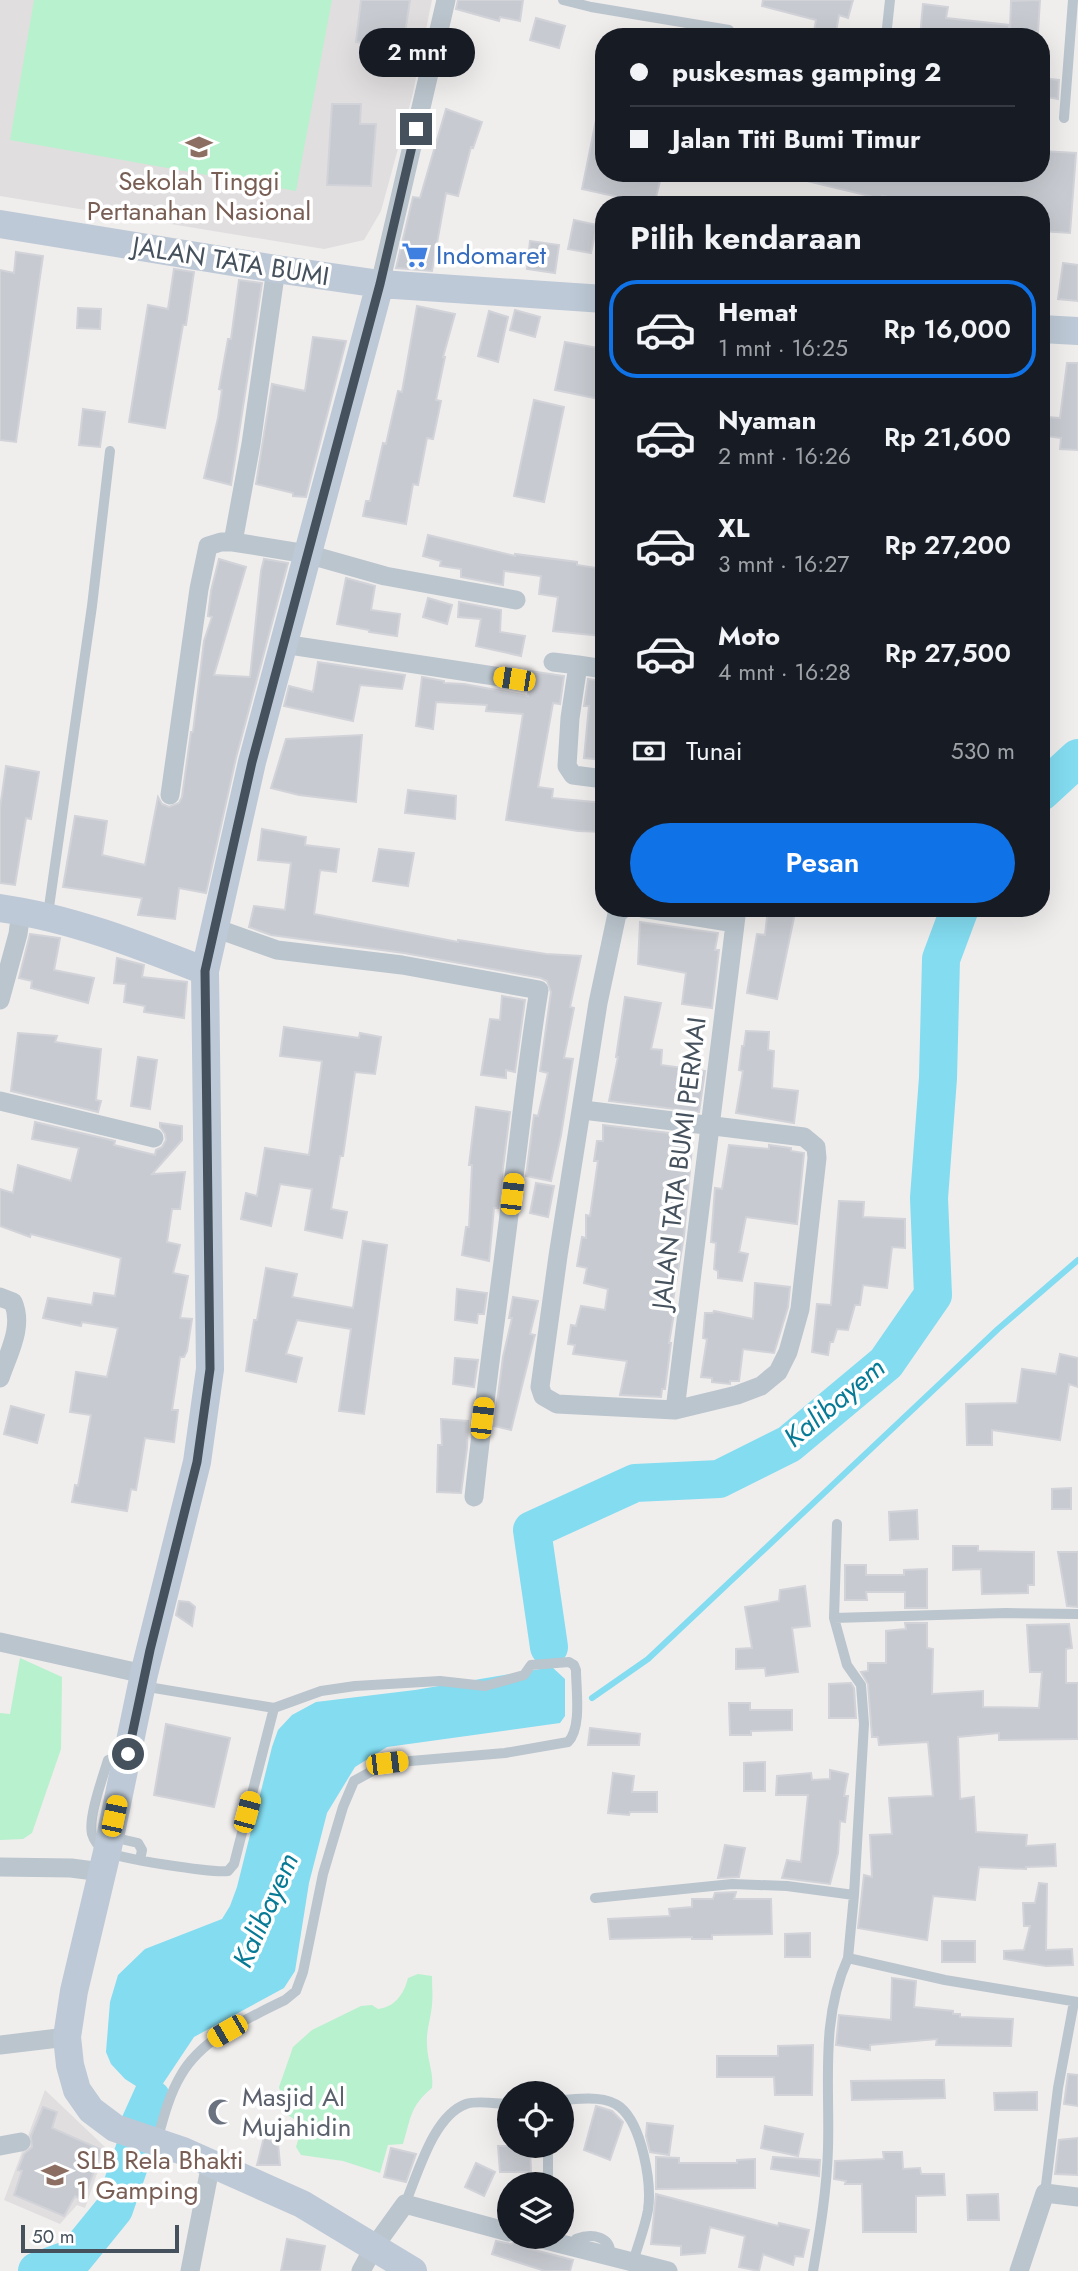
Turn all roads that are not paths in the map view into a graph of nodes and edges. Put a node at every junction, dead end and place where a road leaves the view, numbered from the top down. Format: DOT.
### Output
graph roads {
  1 [pos="446,0"];
  2 [pos="563,0"];
  3 [pos="890,0"];
  4 [pos="1073,0"];
  5 [pos="717,28"];
  6 [pos="887,28"];
  7 [pos="1064,118"];
  8 [pos="0,224"];
  9 [pos="276,269"];
  10 [pos="380,284"];
  11 [pos="595,298"];
  12 [pos="1050,330"];
  13 [pos="1078,331"];
  14 [pos="110,451"];
  15 [pos="233,542"];
  16 [pos="307,554"];
  17 [pos="516,600"];
  18 [pos="283,644"];
  19 [pos="553,662"];
  20 [pos="578,665"];
  21 [pos="595,668"];
  22 [pos="514,679"];
  23 [pos="595,778"];
  24 [pos="170,795"];
  25 [pos="23,913"];
  26 [pos="616,917"];
  27 [pos="736,917"];
  28 [pos="215,928"];
  29 [pos="205,971"];
  30 [pos="0,1000"];
  31 [pos="0,1101"];
  32 [pos="583,1110"];
  33 [pos="710,1126"];
  34 [pos="154,1138"];
  35 [pos="0,1297"];
  36 [pos="0,1378"];
  37 [pos="674,1410"];
  38 [pos="474,1497"];
  39 [pos="837,1524"];
  40 [pos="1078,1614"];
  41 [pos="834,1618"];
  42 [pos="0,1642"];
  43 [pos="143,1680"];
  44 [pos="274,1708"];
  45 [pos="106,1854"];
  46 [pos="140,1860"];
  47 [pos="0,1867"];
  48 [pos="854,1895"];
  49 [pos="595,1898"];
  50 [pos="848,1958"];
  51 [pos="1076,2002"];
  52 [pos="67,2037"];
  53 [pos="0,2045"];
  54 [pos="574,2099"];
  55 [pos="497,2104"];
  56 [pos="151,2140"];
  57 [pos="21,2142"];
  58 [pos="0,2146"];
  59 [pos="211,2163"];
  60 [pos="1045,2193"];
  61 [pos="1078,2197"];
  62 [pos="405,2204"];
  63 [pos="497,2229"];
  64 [pos="574,2247"];
  65 [pos="368,2259"];
  66 [pos="633,2262"];
  67 [pos="190,2271"];
  68 [pos="413,2271"];
  69 [pos="668,2271"];
  70 [pos="813,2271"];
  71 [pos="1019,2271"];
  1 -- 10 [label="street"];
  2 -- 5 [label="lane"];
  3 -- 6 [label="lane"];
  4 -- 7 [label="lane"];
  8 -- 9 [label="street, JALAN TATA BUMI"];
  9 -- 10 [label="street, JALAN TATA BUMI"];
  9 -- 15 [label="street"];
  10 -- 11 [label="street, JALAN TATA BUMI"];
  10 -- 16 [label="street"];
  12 -- 13 [label="street"];
  14 -- 25 [label="lane"];
  15 -- 16 [label="street"];
  15 -- 24 [label="street"];
  16 -- 17 [label="street"];
  16 -- 18 [label="street"];
  18 -- 22 [label="street"];
  18 -- 28 [label="street"];
  19 -- 20 [label="street"];
  20 -- 21 [label="street"];
  20 -- 23 [label="street"];
  25 -- 29 [label="street"];
  25 -- 30 [label="street"];
  26 -- 32 [label="street"];
  27 -- 33 [label="street, JALAN TATA BUMI PERMAI"];
  28 -- 29 [label="street"];
  28 -- 38 [label="street"];
  29 -- 43 [label="street"];
  31 -- 34 [label="street"];
  32 -- 33 [label="street"];
  32 -- 37 [label="street"];
  33 -- 37 [label="street, JALAN TATA BUMI PERMAI"];
  33 -- 37 [label="street"];
  35 -- 36 [label="street"];
  39 -- 41 [label="lane"];
  40 -- 41 [label="lane"];
  41 -- 48 [label="lane"];
  42 -- 43 [label="street"];
  43 -- 44 [label="lane"];
  43 -- 45 [label="street"];
  44 -- 46 [label="lane"];
  44 -- 56 [label="lane"];
  45 -- 46 [label="lane"];
  45 -- 46 [label="lane"];
  45 -- 47 [label="street"];
  45 -- 52 [label="street"];
  48 -- 49 [label="lane"];
  48 -- 50 [label="lane"];
  50 -- 51 [label="lane"];
  50 -- 70 [label="lane"];
  51 -- 60 [label="lane"];
  52 -- 53 [label="street"];
  52 -- 56 [label="street"];
  54 -- 66 [label="lane"];
  55 -- 62 [label="lane"];
  56 -- 59 [label="street"];
  57 -- 58 [label="street"];
  59 -- 65 [label="street"];
  59 -- 67 [label="street"];
  60 -- 61 [label="street"];
  60 -- 71 [label="street"];
  62 -- 63 [label="street"];
  62 -- 65 [label="street"];
  64 -- 66 [label="street"];
  65 -- 68 [label="street"];
  66 -- 69 [label="street"];
}
